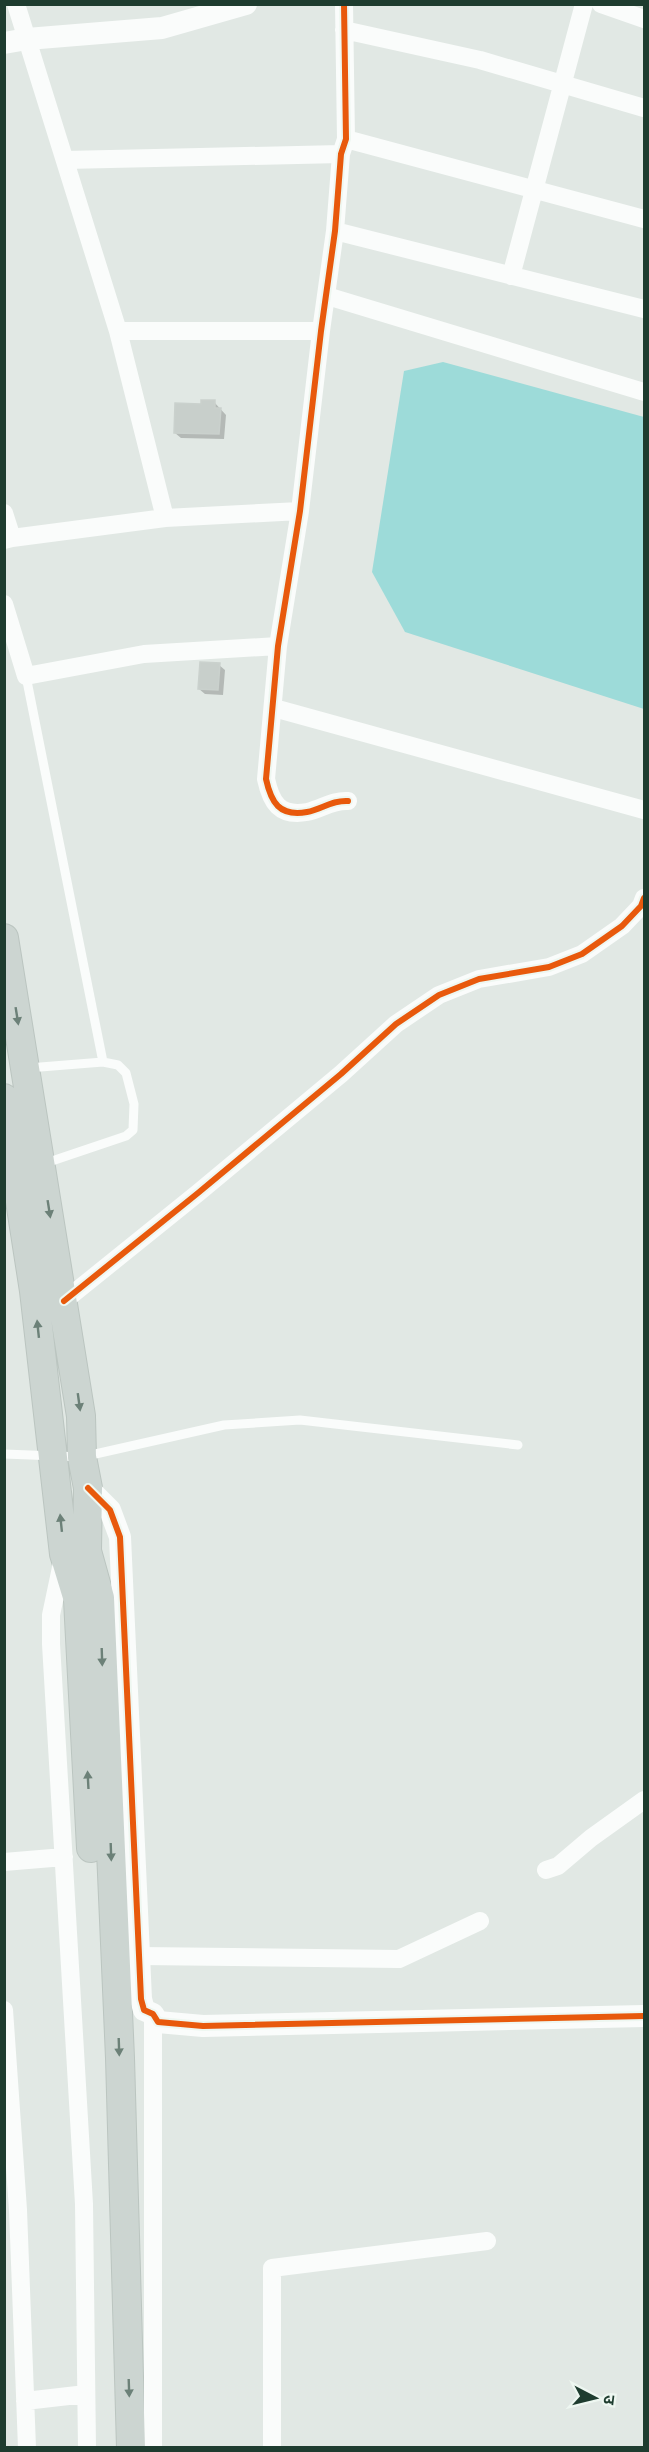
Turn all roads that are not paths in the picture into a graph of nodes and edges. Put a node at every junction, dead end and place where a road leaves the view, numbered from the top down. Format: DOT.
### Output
graph roads {
  1 [pos="16,4"];
  2 [pos="246,4"];
  3 [pos="344,4"];
  4 [pos="584,4"];
  5 [pos="600,4"];
  6 [pos="218,9"];
  7 [pos="645,19"];
  8 [pos="344,30"];
  9 [pos="27,39"];
  10 [pos="4,43"];
  11 [pos="563,84"];
  12 [pos="645,108"];
  13 [pos="344,147"];
  14 [pos="65,160"];
  15 [pos="535,190"];
  16 [pos="645,219"];
  17 [pos="335,231"];
  18 [pos="511,276"];
  19 [pos="327,296"];
  20 [pos="645,309"];
  21 [pos="118,331"];
  22 [pos="321,331"];
  23 [pos="645,392"];
  24 [pos="300,511"];
  25 [pos="4,513"];
  26 [pos="165,518"];
  27 [pos="8,539"];
  28 [pos="4,604"];
  29 [pos="279,646"];
  30 [pos="26,676"];
  31 [pos="274,708"];
  32 [pos="348,801"];
  33 [pos="645,810"];
  34 [pos="645,898"];
  35 [pos="4,938"];
  36 [pos="103,1062"];
  37 [pos="26,1068"];
  38 [pos="4,1098"];
  39 [pos="42,1164"];
  40 [pos="64,1301"];
  41 [pos="518,1445"];
  42 [pos="4,1454"];
  43 [pos="68,1457"];
  44 [pos="88,1488"];
  45 [pos="64,1554"];
  46 [pos="89,1599"];
  47 [pos="645,1800"];
  48 [pos="63,1857"];
  49 [pos="4,1862"];
  50 [pos="546,1870"];
  51 [pos="480,1921"];
  52 [pos="140,1956"];
  53 [pos="4,2010"];
  54 [pos="153,2014"];
  55 [pos="645,2016"];
  56 [pos="487,2241"];
  57 [pos="86,2394"];
  58 [pos="26,2401"];
  59 [pos="27,2448"];
  60 [pos="87,2448"];
  61 [pos="111,2448"];
  62 [pos="131,2448"];
  63 [pos="153,2448"];
  64 [pos="272,2448"];
  1 -- 9 [label="street"];
  2 -- 6 [label="street"];
  3 -- 8 [label="street"];
  4 -- 11 [label="street"];
  5 -- 7 [label="street"];
  6 -- 9 [label="street"];
  8 -- 11 [label="street"];
  8 -- 13 [label="street"];
  9 -- 10 [label="street"];
  9 -- 14 [label="street"];
  11 -- 12 [label="street"];
  11 -- 15 [label="street"];
  13 -- 14 [label="street"];
  13 -- 15 [label="street"];
  13 -- 17 [label="street"];
  14 -- 21 [label="street"];
  15 -- 16 [label="street"];
  15 -- 18 [label="street"];
  17 -- 18 [label="street"];
  17 -- 19 [label="street"];
  18 -- 20 [label="street"];
  19 -- 22 [label="street"];
  19 -- 23 [label="street"];
  21 -- 22 [label="street"];
  21 -- 26 [label="street"];
  22 -- 24 [label="street"];
  24 -- 26 [label="street"];
  24 -- 29 [label="street"];
  25 -- 27 [label="street"];
  26 -- 27 [label="street"];
  28 -- 30 [label="street"];
  29 -- 30 [label="street"];
  29 -- 31 [label="street"];
  30 -- 36 [label="lane"];
  31 -- 32 [label="street"];
  31 -- 33 [label="street"];
  34 -- 40 [label="street"];
  35 -- 37 [label="main road, one-way"];
  36 -- 37 [label="lane"];
  36 -- 39 [label="lane"];
  37 -- 39 [label="main road"];
  43 -- 38 [label="main road, one-way"];
  39 -- 40 [label="main road, one-way"];
  40 -- 43 [label="main road, one-way"];
  41 -- 43 [label="lane"];
  42 -- 43 [label="lane"];
  43 -- 44 [label="main road"];
  45 -- 43 [label="main road, one-way"];
  44 -- 46 [label="main road"];
  44 -- 52 [label="street"];
  45 -- 46 [label="main road"];
  45 -- 48 [label="street"];
  61 -- 46 [label="main road, one-way"];
  46 -- 62 [label="main road, one-way"];
  47 -- 50 [label="street"];
  48 -- 49 [label="street"];
  48 -- 57 [label="street"];
  51 -- 52 [label="street"];
  52 -- 54 [label="street"];
  53 -- 58 [label="street"];
  54 -- 55 [label="street"];
  54 -- 63 [label="street"];
  56 -- 64 [label="street"];
  57 -- 58 [label="street"];
  57 -- 60 [label="street"];
  58 -- 59 [label="street"];
}
